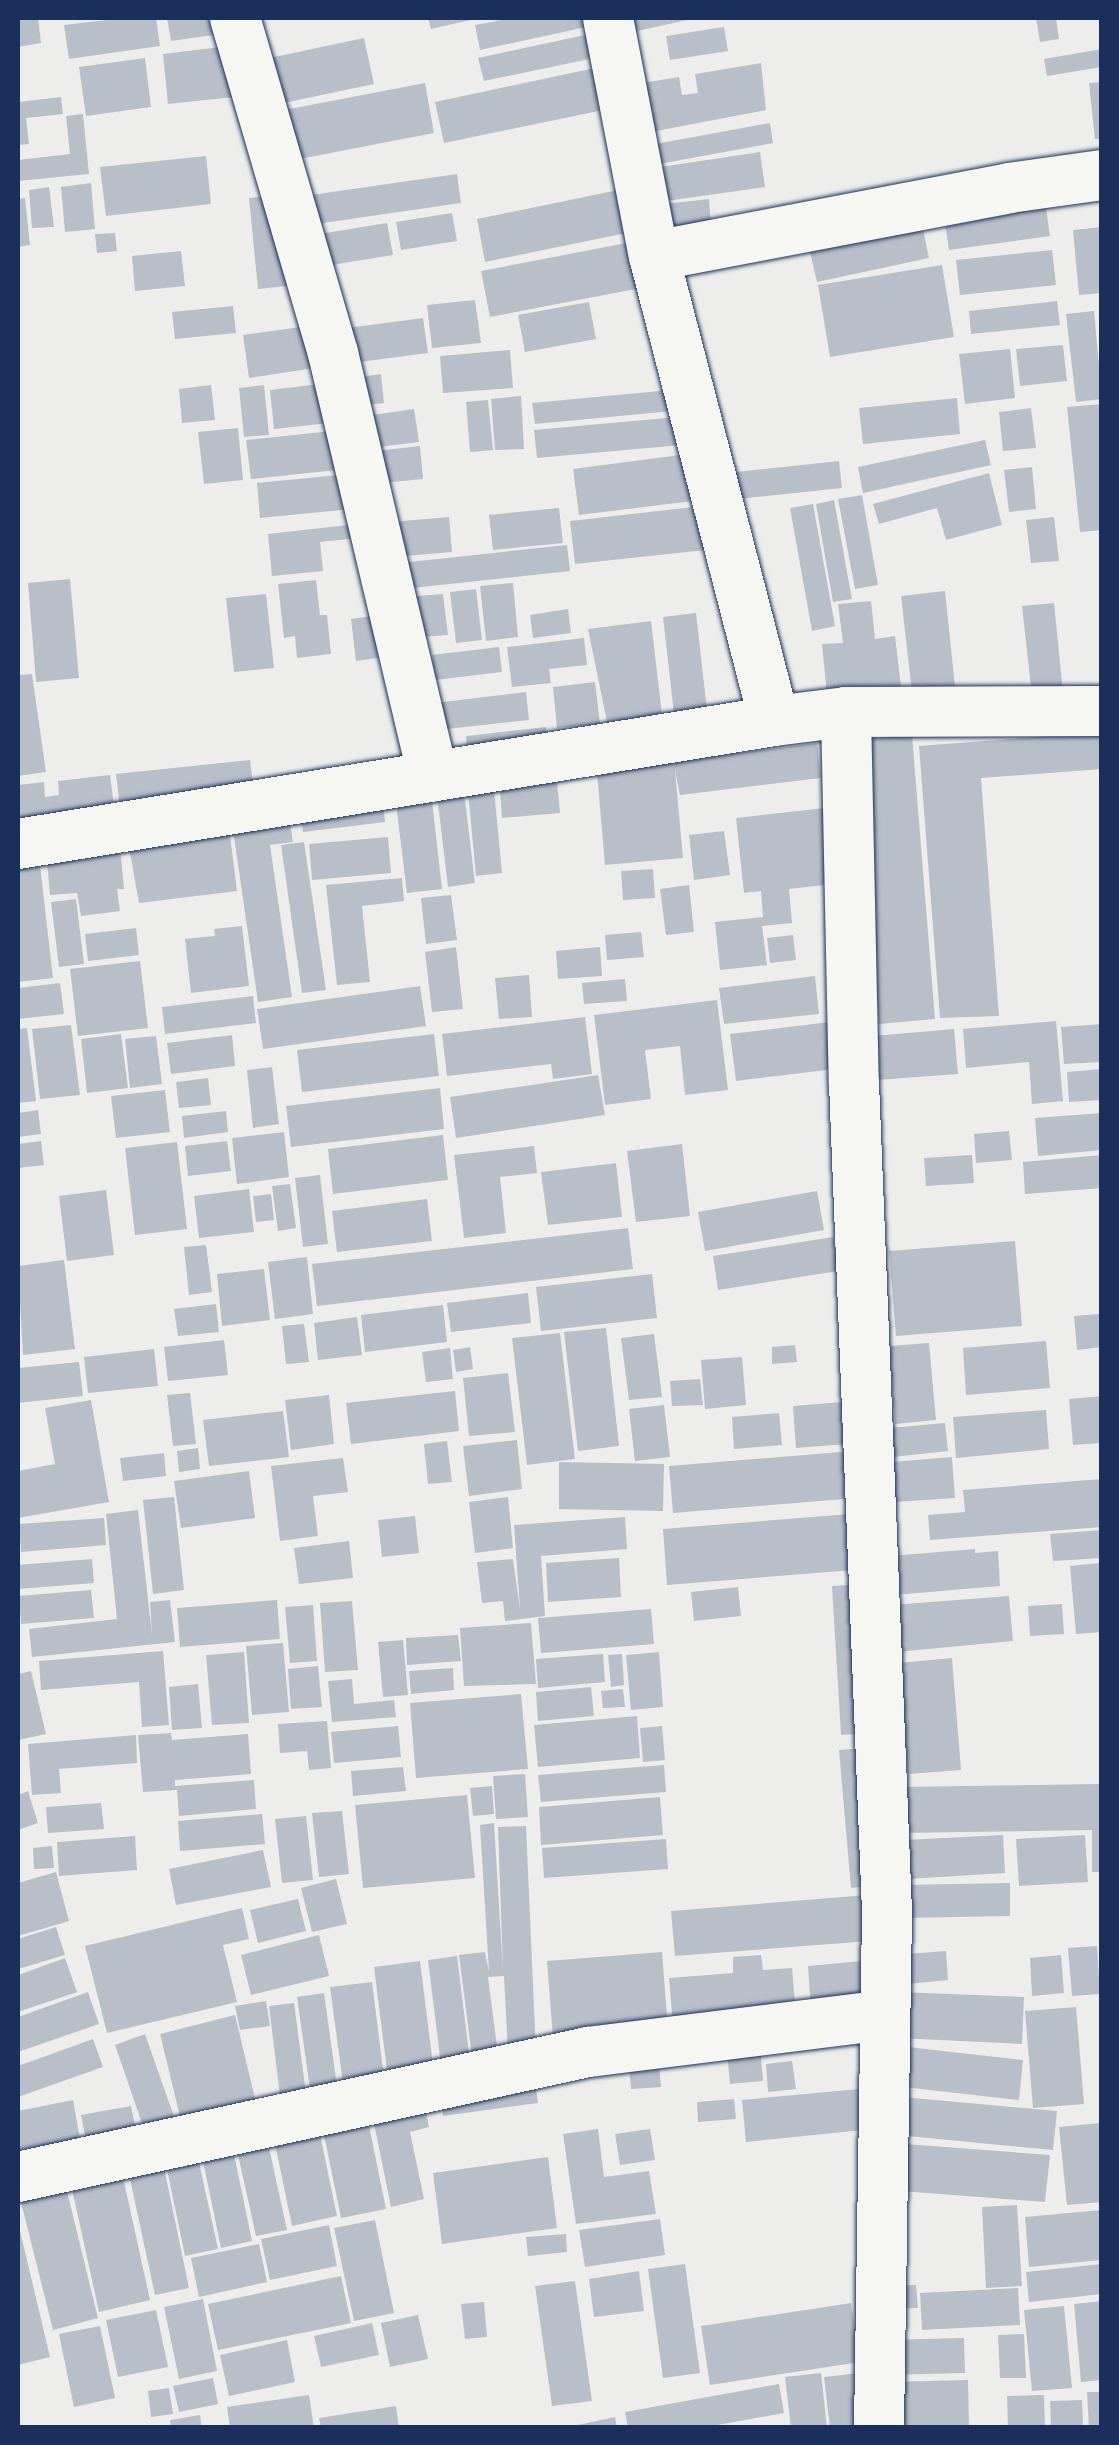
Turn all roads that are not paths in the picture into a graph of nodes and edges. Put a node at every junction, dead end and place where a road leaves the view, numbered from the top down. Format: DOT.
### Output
graph roads {
  1 [pos="234,18"];
  2 [pos="608,18"];
  3 [pos="1102,175"];
  4 [pos="654,256"];
  5 [pos="1102,711"];
  6 [pos="846,712"];
  7 [pos="774,721"];
  8 [pos="433,776"];
  9 [pos="18,844"];
  10 [pos="885,2015"];
  11 [pos="18,2177"];
  12 [pos="879,2428"];
  1 -- 8 [label="street"];
  2 -- 4 [label="street"];
  3 -- 4 [label="street"];
  4 -- 7 [label="street"];
  5 -- 6 [label="street"];
  6 -- 7 [label="street"];
  6 -- 10 [label="street"];
  7 -- 8 [label="street"];
  8 -- 9 [label="street"];
  10 -- 11 [label="street"];
  10 -- 12 [label="street"];
}
